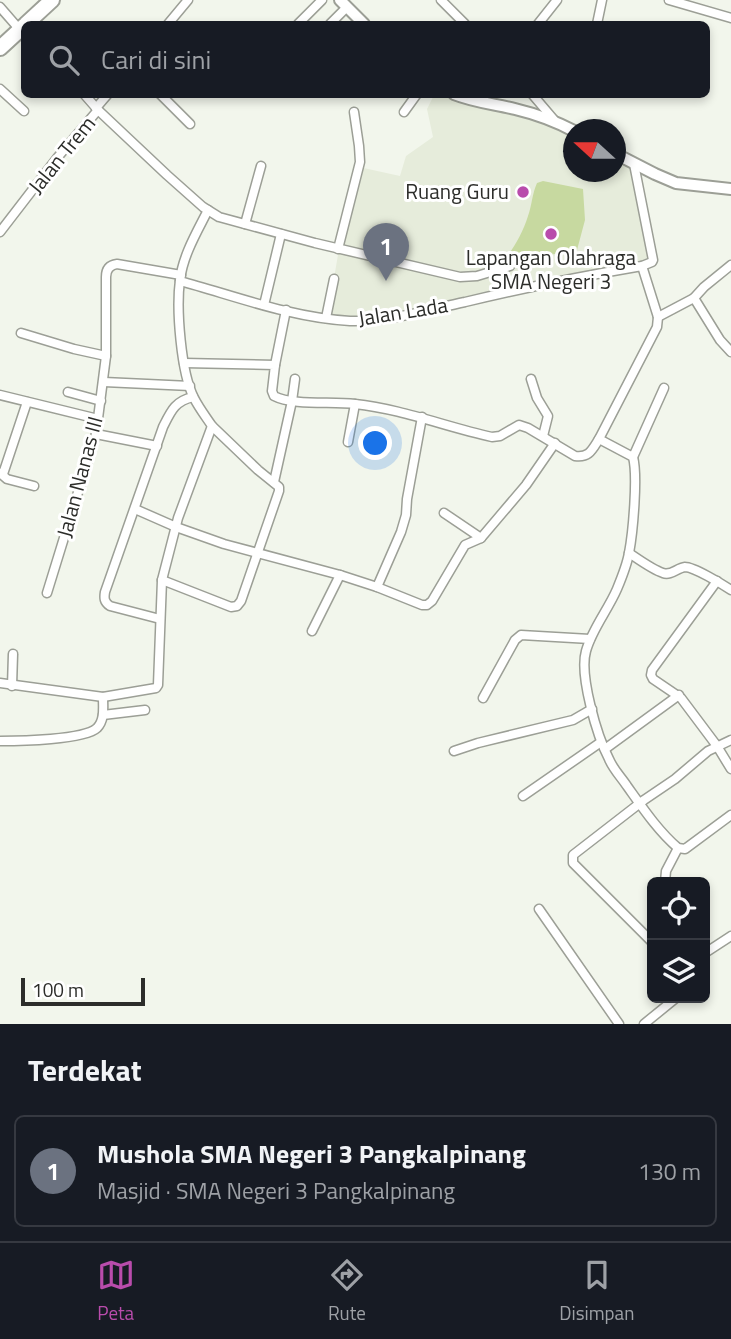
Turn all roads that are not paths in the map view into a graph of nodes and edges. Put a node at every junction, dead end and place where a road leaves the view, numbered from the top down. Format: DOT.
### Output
graph roads {
  1 [pos="52,0"];
  2 [pos="188,0"];
  3 [pos="321,0"];
  4 [pos="441,0"];
  5 [pos="557,0"];
  6 [pos="602,0"];
  7 [pos="669,0"];
  8 [pos="344,4"];
  9 [pos="0,7"];
  10 [pos="731,18"];
  11 [pos="30,21"];
  12 [pos="170,21"];
  13 [pos="301,21"];
  14 [pos="332,21"];
  15 [pos="361,21"];
  16 [pos="462,21"];
  17 [pos="541,21"];
  18 [pos="598,21"];
  19 [pos="21,24"];
  20 [pos="21,30"];
  21 [pos="0,48"];
  22 [pos="0,89"];
  23 [pos="88,98"];
  24 [pos="105,98"];
  25 [pos="164,98"];
  26 [pos="413,98"];
  27 [pos="464,98"];
  28 [pos="535,98"];
  29 [pos="97,109"];
  30 [pos="24,111"];
  31 [pos="404,112"];
  32 [pos="354,113"];
  33 [pos="556,122"];
  34 [pos="190,124"];
  35 [pos="563,126"];
  36 [pos="626,160"];
  37 [pos="634,164"];
  38 [pos="261,166"];
  39 [pos="731,189"];
  40 [pos="208,210"];
  41 [pos="245,224"];
  42 [pos="0,232"];
  43 [pos="281,234"];
  44 [pos="338,249"];
  45 [pos="731,265"];
  46 [pos="510,266"];
  47 [pos="642,266"];
  48 [pos="180,278"];
  49 [pos="334,279"];
  50 [pos="694,298"];
  51 [pos="264,305"];
  52 [pos="286,310"];
  53 [pos="658,317"];
  54 [pos="326,318"];
  55 [pos="21,333"];
  56 [pos="731,352"];
  57 [pos="106,356"];
  58 [pos="184,363"];
  59 [pos="275,365"];
  60 [pos="295,379"];
  61 [pos="531,379"];
  62 [pos="104,382"];
  63 [pos="190,386"];
  64 [pos="664,388"];
  65 [pos="68,392"];
  66 [pos="1,397"];
  67 [pos="193,397"];
  68 [pos="101,401"];
  69 [pos="292,401"];
  70 [pos="27,402"];
  71 [pos="355,404"];
  72 [pos="422,417"];
  73 [pos="98,419"];
  74 [pos="212,426"];
  75 [pos="96,433"];
  76 [pos="543,436"];
  77 [pos="600,439"];
  78 [pos="348,442"];
  79 [pos="555,443"];
  80 [pos="157,446"];
  81 [pos="633,457"];
  82 [pos="1,474"];
  83 [pos="274,482"];
  84 [pos="34,486"];
  85 [pos="135,509"];
  86 [pos="444,513"];
  87 [pos="176,527"];
  88 [pos="481,538"];
  89 [pos="629,553"];
  90 [pos="257,554"];
  91 [pos="340,575"];
  92 [pos="162,580"];
  93 [pos="717,581"];
  94 [pos="377,587"];
  95 [pos="731,590"];
  96 [pos="47,593"];
  97 [pos="160,619"];
  98 [pos="312,631"];
  99 [pos="590,639"];
  100 [pos="13,654"];
  101 [pos="0,683"];
  102 [pos="12,686"];
  103 [pos="679,695"];
  104 [pos="103,697"];
  105 [pos="483,698"];
  106 [pos="592,709"];
  107 [pos="145,710"];
  108 [pos="103,715"];
  109 [pos="731,740"];
  110 [pos="0,741"];
  111 [pos="603,746"];
  112 [pos="718,746"];
  113 [pos="454,751"];
  114 [pos="731,769"];
  115 [pos="523,796"];
  116 [pos="640,804"];
  117 [pos="731,815"];
  118 [pos="678,848"];
  119 [pos="665,877"];
  120 [pos="538,909"];
  121 [pos="731,936"];
  122 [pos="650,940"];
  123 [pos="710,950"];
  124 [pos="670,1003"];
  125 [pos="620,1024"];
  126 [pos="644,1024"];
  1 -- 11 [label="highway"];
  2 -- 12 [label="street"];
  3 -- 13 [label="street"];
  4 -- 16 [label="street"];
  5 -- 17 [label="street"];
  6 -- 18 [label="street"];
  7 -- 10 [label="street"];
  8 -- 14 [label="street"];
  8 -- 15 [label="main road"];
  9 -- 19 [label="street"];
  20 -- 21 [label="highway"];
  22 -- 30 [label="street"];
  23 -- 29 [label="street"];
  24 -- 29 [label="street, Jalan Trem"];
  25 -- 34 [label="street"];
  26 -- 31 [label="street"];
  27 -- 33 [label="main road"];
  28 -- 33 [label="street"];
  29 -- 40 [label="street"];
  29 -- 42 [label="street, Jalan Trem"];
  32 -- 44 [label="street"];
  33 -- 35 [label="main road"];
  36 -- 37 [label="main road"];
  37 -- 39 [label="main road"];
  37 -- 47 [label="street"];
  38 -- 41 [label="street"];
  40 -- 41 [label="street"];
  40 -- 48 [label="street"];
  41 -- 43 [label="street"];
  43 -- 44 [label="street"];
  43 -- 51 [label="street"];
  44 -- 46 [label="street"];
  45 -- 50 [label="street"];
  47 -- 53 [label="street"];
  47 -- 54 [label="street, Jalan Lada"];
  48 -- 51 [label="street, Jalan Lada"];
  48 -- 57 [label="street, Jalan Nanas III"];
  48 -- 58 [label="street"];
  49 -- 54 [label="street"];
  50 -- 53 [label="street"];
  50 -- 56 [label="street"];
  51 -- 52 [label="street, Jalan Lada"];
  52 -- 54 [label="street, Jalan Lada"];
  52 -- 59 [label="street"];
  53 -- 77 [label="street"];
  55 -- 57 [label="street"];
  57 -- 62 [label="street, Jalan Nanas III"];
  58 -- 59 [label="street"];
  58 -- 63 [label="street"];
  59 -- 69 [label="street"];
  60 -- 69 [label="street"];
  61 -- 76 [label="street"];
  62 -- 63 [label="street"];
  62 -- 68 [label="street, Jalan Nanas III"];
  63 -- 67 [label="street"];
  64 -- 81 [label="street"];
  65 -- 68 [label="street"];
  66 -- 70 [label="street"];
  67 -- 74 [label="street"];
  67 -- 80 [label="street"];
  68 -- 73 [label="street, Jalan Nanas III"];
  69 -- 71 [label="street"];
  69 -- 83 [label="street"];
  70 -- 73 [label="street"];
  70 -- 82 [label="street"];
  71 -- 72 [label="street"];
  71 -- 78 [label="street"];
  72 -- 76 [label="street"];
  72 -- 94 [label="street"];
  73 -- 75 [label="street, Jalan Nanas III"];
  74 -- 83 [label="street"];
  74 -- 87 [label="street"];
  75 -- 80 [label="street"];
  75 -- 96 [label="street, Jalan Nanas III"];
  76 -- 79 [label="street"];
  77 -- 79 [label="street"];
  77 -- 81 [label="street"];
  79 -- 88 [label="street"];
  80 -- 85 [label="street"];
  81 -- 89 [label="street"];
  82 -- 84 [label="street"];
  83 -- 90 [label="street"];
  85 -- 87 [label="street"];
  85 -- 97 [label="street"];
  86 -- 88 [label="street"];
  87 -- 90 [label="street"];
  87 -- 92 [label="street"];
  88 -- 94 [label="street"];
  89 -- 93 [label="street"];
  89 -- 99 [label="street"];
  90 -- 91 [label="street"];
  90 -- 92 [label="street"];
  91 -- 94 [label="street"];
  91 -- 98 [label="street"];
  92 -- 97 [label="street"];
  93 -- 95 [label="street"];
  93 -- 103 [label="street"];
  97 -- 104 [label="street"];
  99 -- 105 [label="street"];
  99 -- 106 [label="street"];
  100 -- 102 [label="street"];
  101 -- 102 [label="street"];
  102 -- 104 [label="street"];
  103 -- 111 [label="street"];
  103 -- 112 [label="street"];
  104 -- 108 [label="street"];
  106 -- 111 [label="street"];
  106 -- 113 [label="street"];
  107 -- 108 [label="street"];
  108 -- 110 [label="street"];
  109 -- 112 [label="street"];
  111 -- 115 [label="street"];
  111 -- 116 [label="street"];
  112 -- 114 [label="street"];
  112 -- 116 [label="street"];
  116 -- 118 [label="street"];
  116 -- 122 [label="street"];
  117 -- 118 [label="street"];
  118 -- 119 [label="street"];
  120 -- 125 [label="street"];
  121 -- 123 [label="street"];
  124 -- 126 [label="street"];
}
